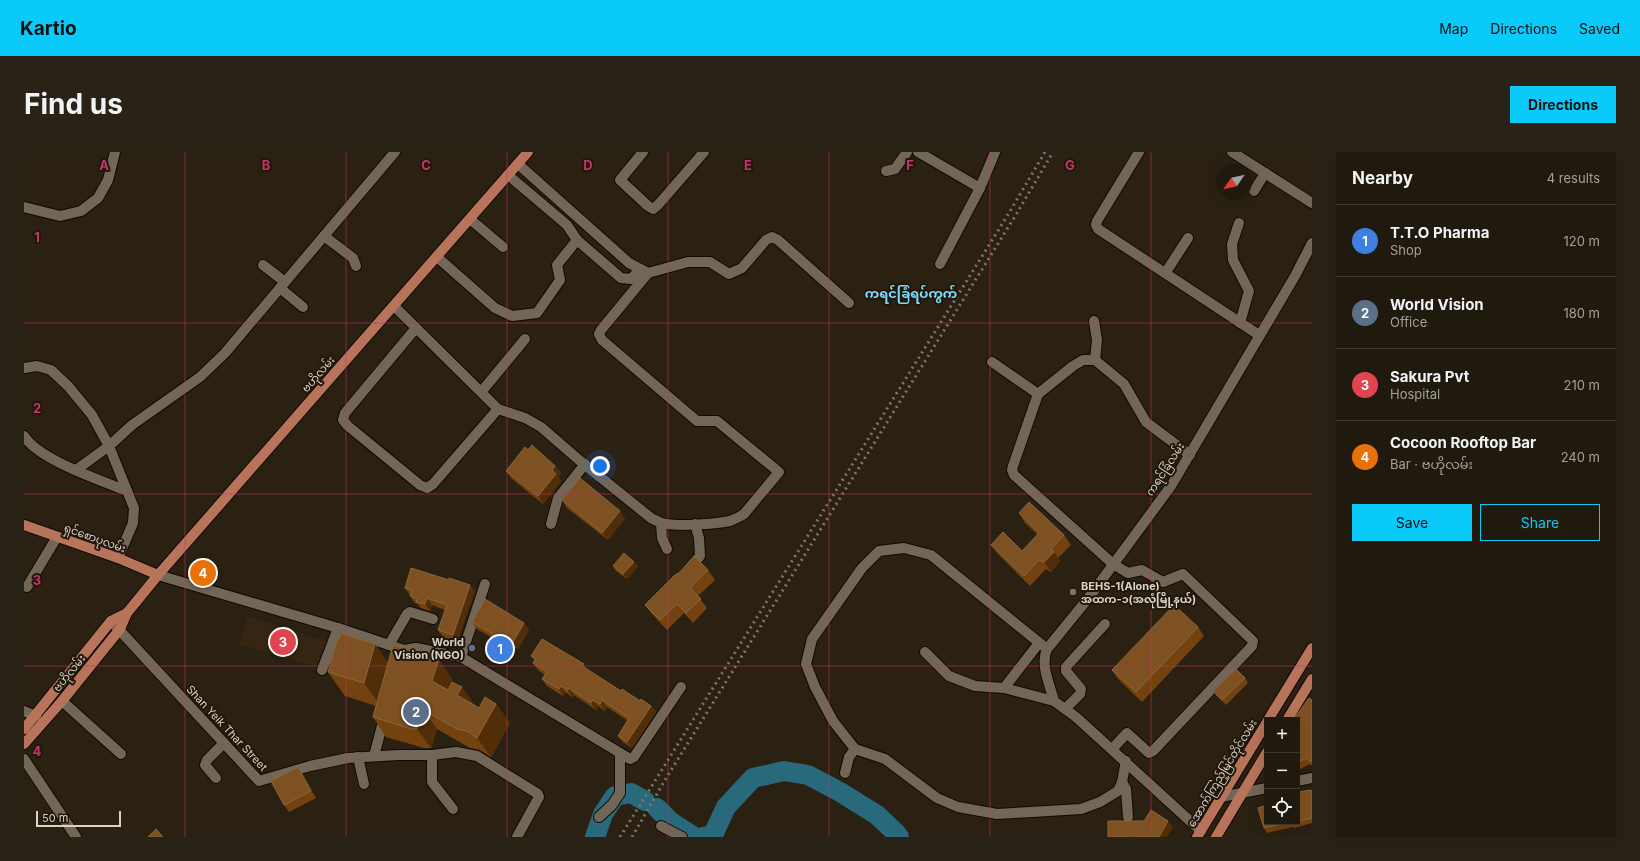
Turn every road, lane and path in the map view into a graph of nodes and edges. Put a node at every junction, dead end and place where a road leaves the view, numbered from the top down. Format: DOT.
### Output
graph roads {
  1 [pos="115,152"];
  2 [pos="395,152"];
  3 [pos="528,152"];
  4 [pos="643,152"];
  5 [pos="704,152"];
  6 [pos="907,152"];
  7 [pos="918,152"];
  8 [pos="995,152"];
  9 [pos="1139,152"];
  10 [pos="1232,152"];
  11 [pos="518,164"];
  12 [pos="886,171"];
  13 [pos="1265,173"];
  14 [pos="508,175"];
  15 [pos="980,188"];
  16 [pos="1254,191"];
  17 [pos="1312,202"];
  18 [pos="24,207"];
  19 [pos="470,219"];
  20 [pos="1239,223"];
  21 [pos="324,236"];
  22 [pos="1188,238"];
  23 [pos="576,240"];
  24 [pos="1312,243"];
  25 [pos="503,248"];
  26 [pos="437,257"];
  27 [pos="940,264"];
  28 [pos="263,265"];
  29 [pos="356,266"];
  30 [pos="644,271"];
  31 [pos="1166,272"];
  32 [pos="283,285"];
  33 [pos="849,303"];
  34 [pos="394,306"];
  35 [pos="303,307"];
  36 [pos="1094,321"];
  37 [pos="1240,322"];
  38 [pos="416,328"];
  39 [pos="1259,335"];
  40 [pos="525,339"];
  41 [pos="1095,360"];
  42 [pos="992,362"];
  43 [pos="24,368"];
  44 [pos="482,391"];
  45 [pos="1038,394"];
  46 [pos="498,409"];
  47 [pos="24,436"];
  48 [pos="110,446"];
  49 [pos="1190,455"];
  50 [pos="585,464"];
  51 [pos="76,470"];
  52 [pos="127,491"];
  53 [pos="661,523"];
  54 [pos="551,524"];
  55 [pos="696,524"];
  56 [pos="24,525"];
  57 [pos="57,537"];
  58 [pos="667,549"];
  59 [pos="118,558"];
  60 [pos="1113,564"];
  61 [pos="158,575"];
  62 [pos="681,578"];
  63 [pos="485,584"];
  64 [pos="27,587"];
  65 [pos="127,613"];
  66 [pos="433,619"];
  67 [pos="111,621"];
  68 [pos="1105,624"];
  69 [pos="338,628"];
  70 [pos="120,629"];
  71 [pos="382,646"];
  72 [pos="1043,646"];
  73 [pos="1312,648"];
  74 [pos="925,652"];
  75 [pos="461,657"];
  76 [pos="322,670"];
  77 [pos="1312,679"];
  78 [pos="681,687"];
  79 [pos="1004,688"];
  80 [pos="62,701"];
  81 [pos="1054,701"];
  82 [pos="1065,709"];
  83 [pos="386,710"];
  84 [pos="24,711"];
  85 [pos="36,716"];
  86 [pos="1270,717"];
  87 [pos="1289,717"];
  88 [pos="1264,727"];
  89 [pos="24,729"];
  90 [pos="224,743"];
  91 [pos="24,744"];
  92 [pos="855,748"];
  93 [pos="1112,749"];
  94 [pos="1266,753"];
  95 [pos="121,754"];
  96 [pos="620,754"];
  97 [pos="432,755"];
  98 [pos="374,756"];
  99 [pos="358,757"];
  100 [pos="24,759"];
  101 [pos="1126,761"];
  102 [pos="845,773"];
  103 [pos="216,778"];
  104 [pos="1312,778"];
  105 [pos="1300,780"];
  106 [pos="1122,782"];
  107 [pos="364,784"];
  108 [pos="1264,789"];
  109 [pos="1242,793"];
  110 [pos="1221,797"];
  111 [pos="453,809"];
  112 [pos="599,817"];
  113 [pos="1128,817"];
  114 [pos="661,826"];
  115 [pos="1199,834"];
  116 [pos="76,837"];
  117 [pos="517,837"];
  118 [pos="682,837"];
  119 [pos="1216,837"];
  1 -- 18 [label="street"];
  2 -- 21 [label="street"];
  3 -- 11 [label="main road, ဗဟိုလမ်း"];
  4 -- 5 [label="street"];
  6 -- 12 [label="street"];
  7 -- 15 [label="street"];
  8 -- 15 [label="street"];
  9 -- 31 [label="street"];
  10 -- 13 [label="street"];
  11 -- 14 [label="main road, ဗဟိုလမ်း"];
  11 -- 30 [label="street"];
  13 -- 16 [label="street"];
  13 -- 17 [label="street"];
  14 -- 19 [label="main road, ဗဟိုလမ်း"];
  14 -- 23 [label="street"];
  15 -- 27 [label="street"];
  19 -- 25 [label="street"];
  19 -- 26 [label="main road, ဗဟိုလမ်း"];
  20 -- 37 [label="street"];
  21 -- 29 [label="street"];
  21 -- 32 [label="street"];
  22 -- 31 [label="street"];
  23 -- 26 [label="street"];
  23 -- 30 [label="street"];
  24 -- 39 [label="street, ကရင်ခြံလမ်း"];
  26 -- 34 [label="main road, ဗဟိုလမ်း"];
  28 -- 32 [label="street"];
  30 -- 33 [label="street"];
  30 -- 55 [label="street"];
  31 -- 37 [label="street"];
  32 -- 35 [label="street"];
  32 -- 48 [label="street"];
  34 -- 38 [label="street"];
  34 -- 61 [label="main road, ဗဟိုလမ်း"];
  36 -- 41 [label="street"];
  37 -- 39 [label="street"];
  38 -- 44 [label="street"];
  38 -- 46 [label="street"];
  39 -- 49 [label="street, ကရင်ခြံလမ်း"];
  40 -- 44 [label="street"];
  41 -- 45 [label="street"];
  41 -- 49 [label="street"];
  42 -- 45 [label="street"];
  43 -- 48 [label="street"];
  44 -- 46 [label="street"];
  45 -- 60 [label="street"];
  46 -- 50 [label="street"];
  47 -- 51 [label="street"];
  48 -- 51 [label="street"];
  48 -- 52 [label="street"];
  49 -- 60 [label="street, ကရင်ခြံလမ်း"];
  50 -- 53 [label="street"];
  50 -- 54 [label="street"];
  51 -- 52 [label="street"];
  52 -- 59 [label="street"];
  53 -- 55 [label="street"];
  53 -- 58 [label="street"];
  55 -- 62 [label="street"];
  56 -- 57 [label="main road, ရှင်စောပုလမ်း"];
  57 -- 59 [label="main road, ရှင်စောပုလမ်း"];
  57 -- 64 [label="street"];
  59 -- 61 [label="main road, ရှင်စောပုလမ်း"];
  60 -- 72 [label="street, ကရင်ခြံလမ်း"];
  60 -- 93 [label="street"];
  61 -- 65 [label="main road, ဗဟိုလမ်း"];
  61 -- 69 [label="street"];
  63 -- 75 [label="street"];
  65 -- 67 [label="main road, ဗဟိုလမ်း"];
  65 -- 70 [label="main road, ဗဟိုလမ်း"];
  66 -- 71 [label="street"];
  67 -- 70 [label="street, Shan Yeik Thar Street"];
  67 -- 85 [label="main road, ဗဟိုလမ်း"];
  68 -- 82 [label="street"];
  69 -- 71 [label="street"];
  69 -- 76 [label="street"];
  70 -- 80 [label="main road, ဗဟိုလမ်း"];
  70 -- 90 [label="street, Shan Yeik Thar Street"];
  71 -- 75 [label="street"];
  72 -- 79 [label="street, ကရင်ခြံလမ်း"];
  72 -- 81 [label="street"];
  72 -- 92 [label="street"];
  73 -- 86 [label="main road, အောက်ကြည့်မြင်တိုင်လမ်း"];
  74 -- 79 [label="street"];
  75 -- 96 [label="street"];
  77 -- 87 [label="main road"];
  78 -- 96 [label="street"];
  79 -- 81 [label="street"];
  80 -- 91 [label="main road, ဗဟိုလမ်း"];
  80 -- 95 [label="street"];
  81 -- 82 [label="street"];
  82 -- 93 [label="street"];
  83 -- 98 [label="street"];
  84 -- 85 [label="street"];
  85 -- 89 [label="main road, ဗဟိုလမ်း"];
  88 -- 110 [label="main road, အောက်ကြည့်မြင်တိုင်လမ်း"];
  90 -- 99 [label="street, Shan Yeik Thar Street"];
  90 -- 103 [label="street"];
  92 -- 102 [label="street"];
  92 -- 106 [label="street"];
  93 -- 101 [label="street"];
  94 -- 109 [label="main road"];
  96 -- 112 [label="street"];
  97 -- 98 [label="street, Shan Yeik Thar Street"];
  97 -- 111 [label="street"];
  97 -- 117 [label="street, Shan Yeik Thar Street"];
  98 -- 99 [label="street, Shan Yeik Thar Street"];
  99 -- 107 [label="street"];
  100 -- 116 [label="street"];
  101 -- 106 [label="street"];
  101 -- 115 [label="street"];
  104 -- 105 [label="street"];
  106 -- 113 [label="street"];
  108 -- 109 [label="street"];
  109 -- 110 [label="street"];
  109 -- 119 [label="main road"];
  110 -- 115 [label="main road, အောက်ကြည့်မြင်တိုင်လမ်း"];
  114 -- 118 [label="street"];
}
